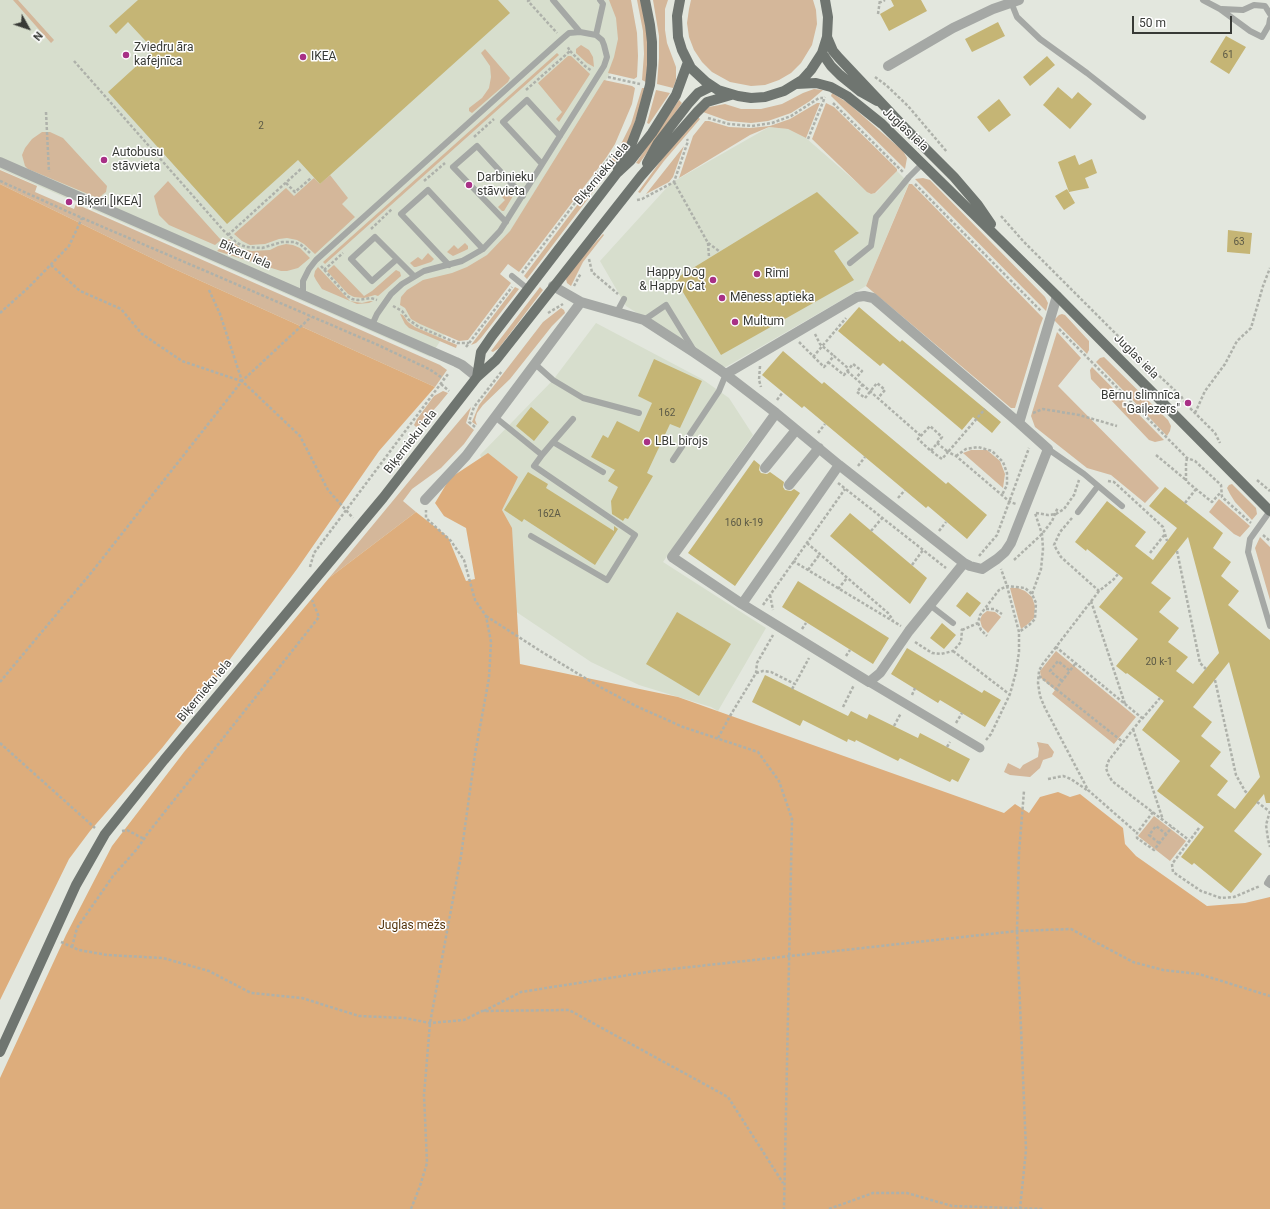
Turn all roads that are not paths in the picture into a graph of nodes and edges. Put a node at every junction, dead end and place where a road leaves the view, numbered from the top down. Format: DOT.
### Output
graph roads {
  1 [pos="553,0"];
  2 [pos="600,0"];
  3 [pos="646,0"];
  4 [pos="825,0"];
  5 [pos="1203,0"];
  6 [pos="679,1"];
  7 [pos="1015,1"];
  8 [pos="1220,9"];
  9 [pos="1270,14"];
  10 [pos="1270,19"];
  11 [pos="580,32"];
  12 [pos="596,35"];
  13 [pos="827,37"];
  14 [pos="822,53"];
  15 [pos="688,62"];
  16 [pos="888,66"];
  17 [pos="796,84"];
  18 [pos="712,86"];
  19 [pos="731,95"];
  20 [pos="882,104"];
  21 [pos="1143,117"];
  22 [pos="560,136"];
  23 [pos="0,162"];
  24 [pos="542,164"];
  25 [pos="922,164"];
  26 [pos="617,173"];
  27 [pos="641,176"];
  28 [pos="522,196"];
  29 [pos="506,222"];
  30 [pos="1000,239"];
  31 [pos="483,249"];
  32 [pos="397,259"];
  33 [pos="850,263"];
  34 [pos="449,265"];
  35 [pos="539,275"];
  36 [pos="414,276"];
  37 [pos="514,278"];
  38 [pos="553,286"];
  39 [pos="528,289"];
  40 [pos="303,294"];
  41 [pos="1057,296"];
  42 [pos="624,299"];
  43 [pos="581,302"];
  44 [pos="617,312"];
  45 [pos="644,320"];
  46 [pos="372,325"];
  47 [pos="695,353"];
  48 [pos="535,364"];
  49 [pos="726,374"];
  50 [pos="477,377"];
  51 [pos="638,413"];
  52 [pos="776,414"];
  53 [pos="495,417"];
  54 [pos="573,419"];
  55 [pos="1019,423"];
  56 [pos="796,430"];
  57 [pos="553,442"];
  58 [pos="819,448"];
  59 [pos="1048,449"];
  60 [pos="542,455"];
  61 [pos="673,460"];
  62 [pos="839,465"];
  63 [pos="765,468"];
  64 [pos="603,472"];
  65 [pos="789,486"];
  66 [pos="1098,486"];
  67 [pos="425,500"];
  68 [pos="1122,506"];
  69 [pos="1270,511"];
  70 [pos="1078,512"];
  71 [pos="531,536"];
  72 [pos="967,564"];
  73 [pos="742,604"];
  74 [pos="930,606"];
  75 [pos="953,623"];
  76 [pos="1270,626"];
  77 [pos="870,682"];
  78 [pos="980,748"];
  79 [pos="0,1052"];
  1 -- 11 [label="lane"];
  2 -- 12 [label="lane"];
  3 -- 26 [label="main road"];
  4 -- 13 [label="main road"];
  5 -- 8 [label="lane"];
  6 -- 15 [label="main road"];
  7 -- 16 [label="street"];
  7 -- 21 [label="lane"];
  8 -- 9 [label="lane"];
  8 -- 10 [label="lane"];
  11 -- 12 [label="lane"];
  11 -- 40 [label="lane"];
  12 -- 22 [label="lane"];
  13 -- 14 [label="main road"];
  13 -- 20 [label="main road, Juglas iela"];
  14 -- 17 [label="main road"];
  14 -- 20 [label="main road, Juglas iela"];
  15 -- 18 [label="main road"];
  15 -- 26 [label="main road, Biķernieku iela"];
  17 -- 19 [label="main road"];
  17 -- 25 [label="main road, Juglas iela"];
  18 -- 19 [label="main road"];
  18 -- 27 [label="main road, Biķernieku iela"];
  19 -- 27 [label="main road, Biķernieku iela"];
  20 -- 30 [label="main road, Juglas iela"];
  22 -- 24 [label="lane"];
  22 -- 24 [label="lane"];
  23 -- 40 [label="street, Biķeru iela"];
  24 -- 28 [label="lane"];
  25 -- 30 [label="main road, Juglas iela"];
  25 -- 33 [label="lane"];
  26 -- 35 [label="main road, Biķernieku iela"];
  27 -- 38 [label="main road, Biķernieku iela"];
  28 -- 29 [label="lane"];
  28 -- 29 [label="lane"];
  29 -- 31 [label="lane"];
  30 -- 41 [label="main road, Juglas iela"];
  31 -- 34 [label="lane"];
  31 -- 34 [label="lane"];
  32 -- 32 [label="lane"];
  32 -- 36 [label="lane"];
  34 -- 36 [label="lane"];
  35 -- 38 [label="main road"];
  35 -- 39 [label="main road, Biķernieku iela"];
  36 -- 46 [label="lane"];
  37 -- 39 [label="lane"];
  38 -- 43 [label="street"];
  38 -- 50 [label="main road, Biķernieku iela"];
  39 -- 50 [label="main road, Biķernieku iela"];
  40 -- 46 [label="street, Biķeru iela"];
  41 -- 55 [label="street"];
  41 -- 69 [label="main road, Juglas iela"];
  42 -- 44 [label="lane"];
  43 -- 44 [label="street"];
  43 -- 48 [label="street"];
  44 -- 45 [label="street"];
  45 -- 47 [label="street"];
  45 -- 47 [label="lane"];
  46 -- 50 [label="street, Biķeru iela"];
  47 -- 49 [label="street"];
  48 -- 51 [label="lane"];
  48 -- 53 [label="street"];
  49 -- 52 [label="street"];
  49 -- 55 [label="street"];
  49 -- 61 [label="lane"];
  50 -- 79 [label="main road, Biķernieku iela"];
  52 -- 56 [label="street"];
  52 -- 73 [label="street"];
  53 -- 60 [label="lane"];
  53 -- 67 [label="street"];
  54 -- 57 [label="lane"];
  55 -- 59 [label="street"];
  56 -- 58 [label="street"];
  56 -- 63 [label="street"];
  57 -- 60 [label="lane"];
  57 -- 64 [label="lane"];
  58 -- 62 [label="street"];
  58 -- 65 [label="street"];
  59 -- 66 [label="lane"];
  59 -- 72 [label="street"];
  60 -- 71 [label="lane"];
  62 -- 72 [label="street"];
  62 -- 73 [label="street"];
  66 -- 68 [label="lane"];
  66 -- 70 [label="lane"];
  69 -- 76 [label="lane"];
  72 -- 74 [label="street"];
  73 -- 77 [label="street"];
  74 -- 75 [label="lane"];
  74 -- 77 [label="street"];
  77 -- 78 [label="street"];
}
